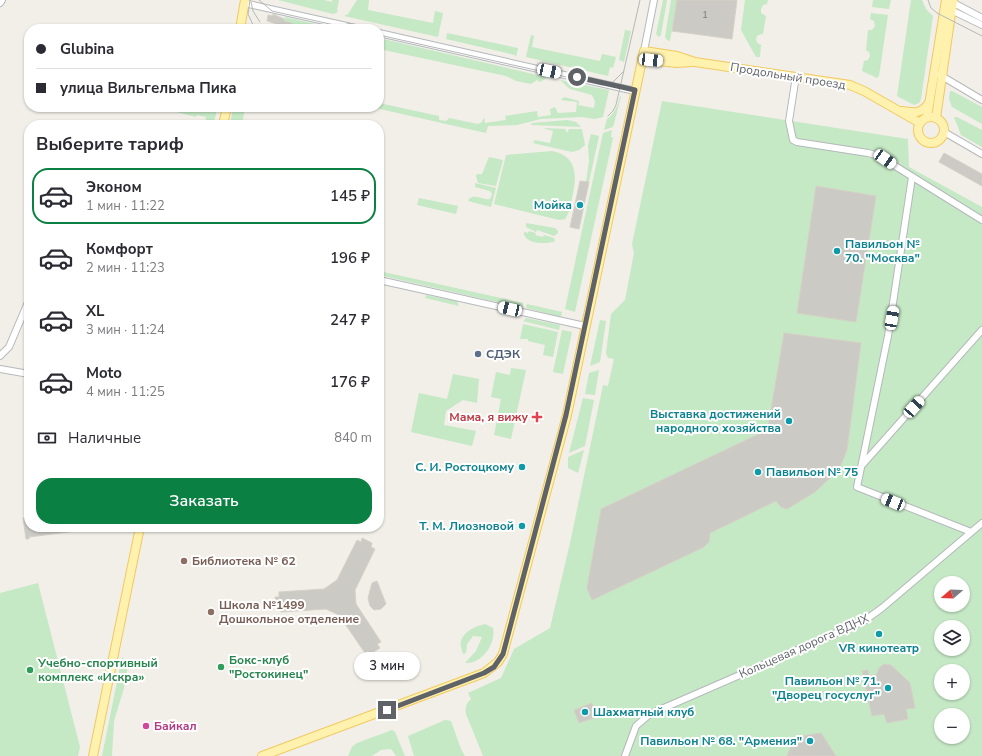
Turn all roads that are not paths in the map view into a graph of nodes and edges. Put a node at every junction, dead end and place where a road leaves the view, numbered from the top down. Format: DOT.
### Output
graph roads {
  1 [pos="2,0"];
  2 [pos="654,0"];
  3 [pos="244,2"];
  4 [pos="0,3"];
  5 [pos="949,3"];
  6 [pos="982,18"];
  7 [pos="241,24"];
  8 [pos="339,24"];
  9 [pos="982,25"];
  10 [pos="384,34"];
  11 [pos="938,43"];
  12 [pos="644,51"];
  13 [pos="642,59"];
  14 [pos="695,62"];
  15 [pos="796,76"];
  16 [pos="942,77"];
  17 [pos="635,90"];
  18 [pos="982,100"];
  19 [pos="929,103"];
  20 [pos="893,108"];
  21 [pos="927,117"];
  22 [pos="936,118"];
  23 [pos="920,123"];
  24 [pos="944,132"];
  25 [pos="982,154"];
  26 [pos="912,177"];
  27 [pos="982,220"];
  28 [pos="384,281"];
  29 [pos="24,312"];
  30 [pos="585,326"];
  31 [pos="982,330"];
  32 [pos="0,356"];
  33 [pos="0,369"];
  34 [pos="24,373"];
  35 [pos="863,464"];
  36 [pos="982,523"];
  37 [pos="139,532"];
  38 [pos="971,532"];
  39 [pos="93,756"];
  40 [pos="262,756"];
  41 [pos="625,756"];
  1 -- 4 [label="street"];
  2 -- 12 [label="street"];
  3 -- 7 [label="main road"];
  3 -- 8 [label="street"];
  5 -- 6 [label="street"];
  5 -- 9 [label="street"];
  5 -- 11 [label="main road"];
  5 -- 16 [label="main road"];
  10 -- 17 [label="street"];
  11 -- 16 [label="street"];
  11 -- 19 [label="main road"];
  12 -- 13 [label="main road"];
  12 -- 14 [label="main road, Продольный проезд"];
  13 -- 14 [label="main road, Продольный проезд"];
  13 -- 17 [label="main road"];
  14 -- 15 [label="main road, Продольный проезд"];
  15 -- 20 [label="main road, Продольный проезд"];
  15 -- 26 [label="street"];
  16 -- 18 [label="street"];
  16 -- 22 [label="main road"];
  17 -- 30 [label="main road"];
  19 -- 20 [label="main road"];
  19 -- 21 [label="main road"];
  20 -- 23 [label="main road, Продольный проезд"];
  21 -- 22 [label="main road"];
  21 -- 23 [label="main road"];
  22 -- 24 [label="main road"];
  23 -- 24 [label="main road"];
  24 -- 25 [label="street"];
  26 -- 27 [label="street"];
  26 -- 35 [label="street"];
  28 -- 30 [label="street"];
  29 -- 32 [label="street"];
  30 -- 40 [label="main road"];
  31 -- 35 [label="street"];
  33 -- 34 [label="street"];
  35 -- 38 [label="street"];
  36 -- 38 [label="street, Кольцевая дорога ВДНХ"];
  37 -- 39 [label="main road"];
  38 -- 41 [label="street, Кольцевая дорога ВДНХ"];
}
